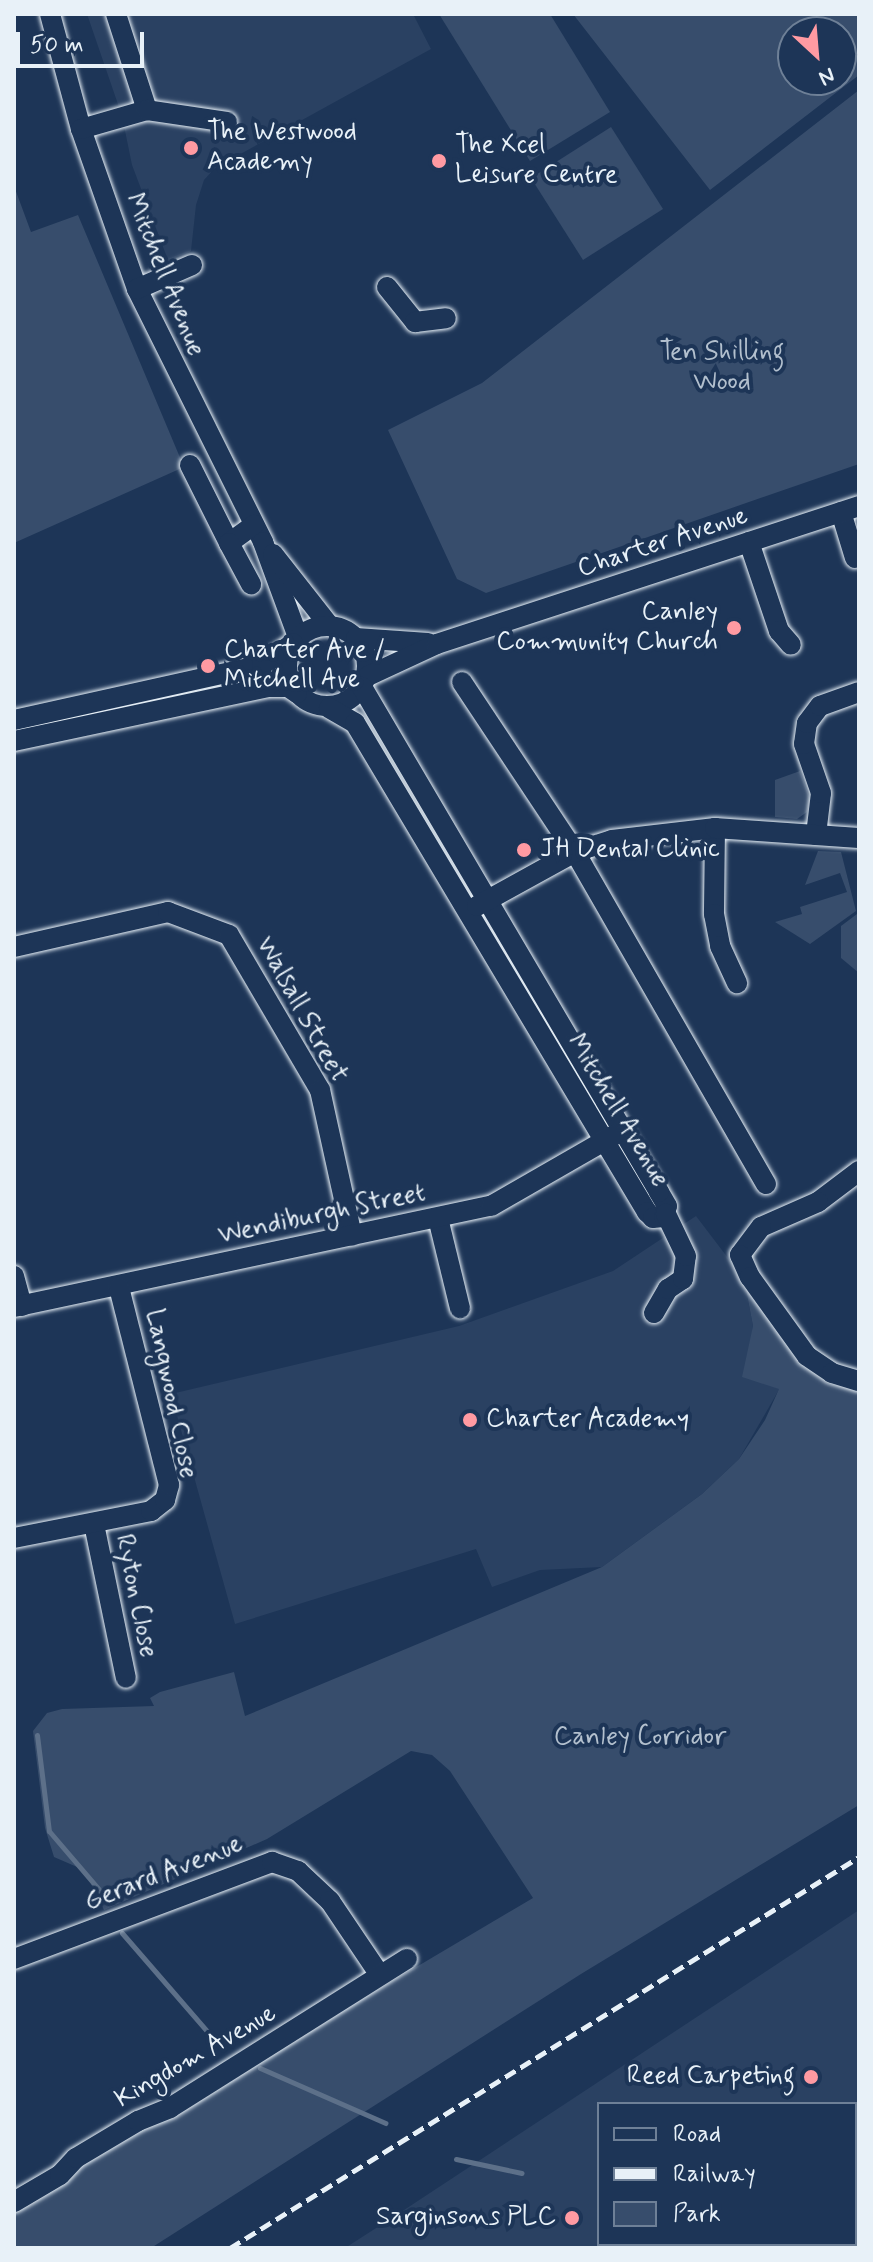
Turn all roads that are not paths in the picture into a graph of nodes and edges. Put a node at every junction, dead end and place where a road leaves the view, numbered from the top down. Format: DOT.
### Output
graph roads {
  1 [pos="50,14"];
  2 [pos="116,14"];
  3 [pos="147,110"];
  4 [pos="227,122"];
  5 [pos="81,129"];
  6 [pos="192,265"];
  7 [pos="387,287"];
  8 [pos="137,289"];
  9 [pos="446,318"];
  10 [pos="190,465"];
  11 [pos="850,509"];
  12 [pos="258,533"];
  13 [pos="749,542"];
  14 [pos="229,543"];
  15 [pos="855,558"];
  16 [pos="251,584"];
  17 [pos="328,624"];
  18 [pos="356,638"];
  19 [pos="295,640"];
  20 [pos="437,644"];
  21 [pos="791,645"];
  22 [pos="365,681"];
  23 [pos="462,682"];
  24 [pos="859,692"];
  25 [pos="297,693"];
  26 [pos="329,708"];
  27 [pos="14,720"];
  28 [pos="14,741"];
  29 [pos="715,828"];
  30 [pos="816,835"];
  31 [pos="859,838"];
  32 [pos="575,852"];
  33 [pos="488,900"];
  34 [pos="467,911"];
  35 [pos="14,947"];
  36 [pos="737,983"];
  37 [pos="622,1129"];
  38 [pos="606,1143"];
  39 [pos="859,1171"];
  40 [pos="766,1184"];
  41 [pos="666,1214"];
  42 [pos="438,1218"];
  43 [pos="352,1236"];
  44 [pos="14,1276"];
  45 [pos="119,1287"];
  46 [pos="18,1307"];
  47 [pos="460,1308"];
  48 [pos="654,1313"];
  49 [pos="859,1381"];
  50 [pos="94,1524"];
  51 [pos="14,1538"];
  52 [pos="126,1678"];
  53 [pos="14,1959"];
  54 [pos="407,1959"];
  55 [pos="380,1975"];
  56 [pos="14,2202"];
  1 -- 5 [label="street, Mitchell Avenue"];
  2 -- 3 [label="street"];
  3 -- 4 [label="street"];
  3 -- 5 [label="street"];
  5 -- 8 [label="street, Mitchell Avenue"];
  6 -- 8 [label="street"];
  7 -- 9 [label="street"];
  8 -- 12 [label="street, Mitchell Avenue"];
  10 -- 14 [label="street"];
  11 -- 13 [label="street, Charter Avenue"];
  11 -- 15 [label="street"];
  12 -- 14 [label="street"];
  12 -- 17 [label="street, Mitchell Avenue"];
  12 -- 19 [label="street, Mitchell Avenue"];
  13 -- 20 [label="street, Charter Avenue"];
  13 -- 21 [label="street"];
  14 -- 16 [label="street"];
  17 -- 18 [label="street"];
  17 -- 19 [label="street"];
  18 -- 20 [label="street, Charter Avenue"];
  18 -- 22 [label="street"];
  19 -- 25 [label="street"];
  19 -- 27 [label="street"];
  20 -- 22 [label="street, Charter Avenue"];
  22 -- 26 [label="street"];
  22 -- 33 [label="street, Mitchell Avenue"];
  23 -- 32 [label="street"];
  24 -- 30 [label="street"];
  25 -- 26 [label="street"];
  25 -- 28 [label="street"];
  26 -- 34 [label="street, Mitchell Avenue"];
  29 -- 30 [label="street"];
  29 -- 32 [label="street"];
  29 -- 36 [label="street"];
  30 -- 31 [label="street"];
  32 -- 33 [label="street"];
  32 -- 40 [label="street"];
  33 -- 34 [label="street"];
  33 -- 37 [label="street, Mitchell Avenue"];
  34 -- 38 [label="street, Mitchell Avenue"];
  35 -- 43 [label="street, Walsall Street"];
  37 -- 38 [label="street, Wendiburgh Street"];
  37 -- 41 [label="street, Mitchell Avenue"];
  38 -- 41 [label="street, Mitchell Avenue"];
  38 -- 42 [label="street, Wendiburgh Street"];
  39 -- 49 [label="street"];
  41 -- 48 [label="street"];
  42 -- 43 [label="street, Wendiburgh Street"];
  42 -- 47 [label="street"];
  43 -- 45 [label="street, Wendiburgh Street"];
  44 -- 46 [label="street"];
  45 -- 46 [label="street, Wendiburgh Street"];
  45 -- 50 [label="street, Langwood Close"];
  50 -- 51 [label="street, Langwood Close"];
  50 -- 52 [label="street, Ryton Close"];
  53 -- 55 [label="street, Gerard Avenue"];
  54 -- 55 [label="street, Kingdom Avenue"];
  55 -- 56 [label="street, Kingdom Avenue"];
}
